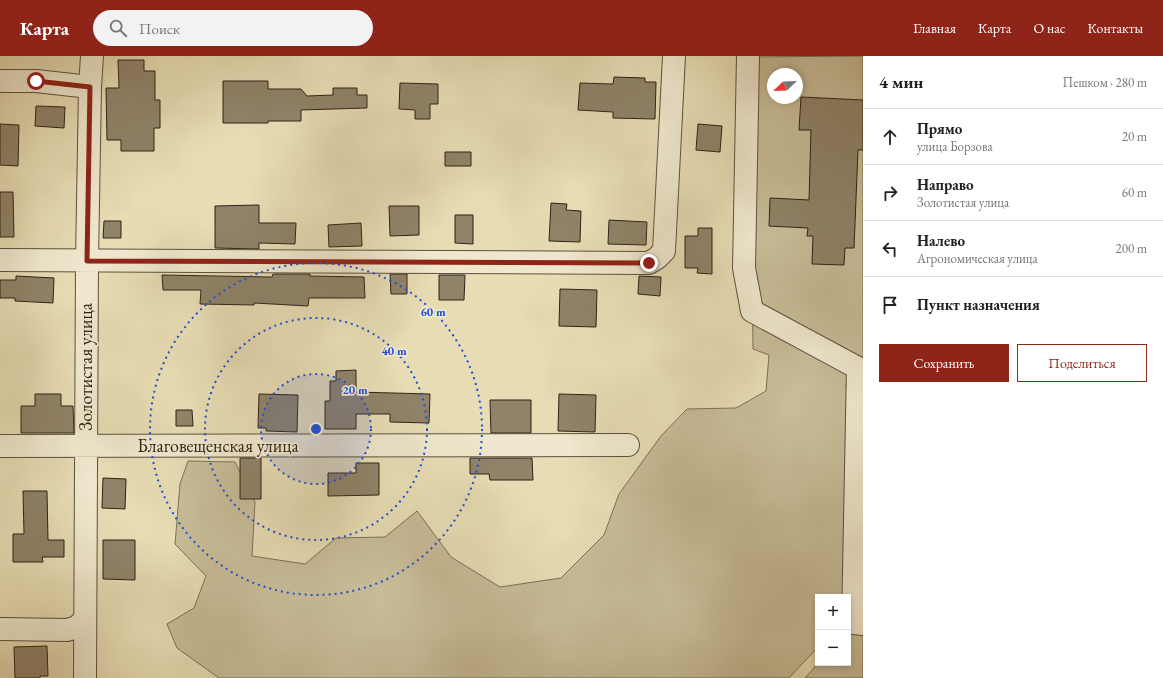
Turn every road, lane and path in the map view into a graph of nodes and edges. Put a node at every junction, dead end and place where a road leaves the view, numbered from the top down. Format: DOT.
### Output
graph roads {
  1 [pos="92,56"];
  2 [pos="674,56"];
  3 [pos="748,56"];
  4 [pos="0,81"];
  5 [pos="90,87"];
  6 [pos="0,260"];
  7 [pos="87,261"];
  8 [pos="628,445"];
  9 [pos="0,446"];
  10 [pos="86,446"];
  11 [pos="85,619"];
  12 [pos="863,624"];
  13 [pos="0,629"];
  14 [pos="85,678"];
  1 -- 5 [label="street, Золотистая улица"];
  2 -- 7 [label="street"];
  3 -- 12 [label="street"];
  4 -- 5 [label="street"];
  5 -- 7 [label="street, Золотистая улица"];
  6 -- 7 [label="street"];
  7 -- 10 [label="street, Золотистая улица"];
  8 -- 10 [label="street, Благовещенская улица"];
  9 -- 10 [label="street, Благовещенская улица"];
  10 -- 11 [label="street, Золотистая улица"];
  11 -- 13 [label="street"];
  11 -- 14 [label="street, Золотистая улица"];
}
